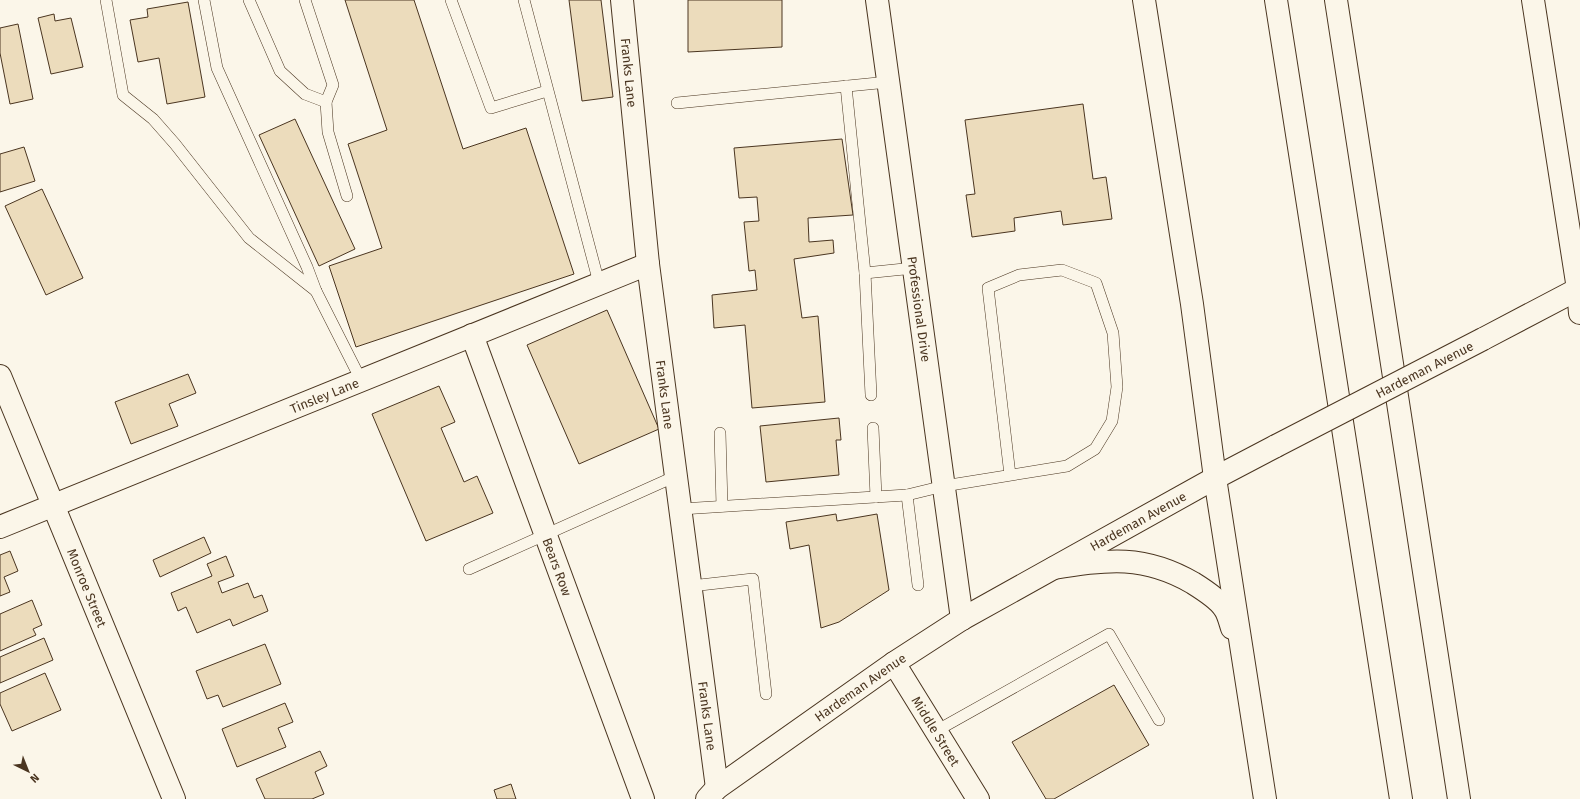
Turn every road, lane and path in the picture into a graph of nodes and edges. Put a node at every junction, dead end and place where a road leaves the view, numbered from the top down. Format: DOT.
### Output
graph roads {
  1 [pos="106,0"];
  2 [pos="204,0"];
  3 [pos="249,0"];
  4 [pos="305,0"];
  5 [pos="451,0"];
  6 [pos="524,0"];
  7 [pos="622,0"];
  8 [pos="877,0"];
  9 [pos="1144,0"];
  10 [pos="1276,0"];
  11 [pos="1336,0"];
  12 [pos="1533,0"];
  13 [pos="888,82"];
  14 [pos="846,86"];
  15 [pos="547,91"];
  16 [pos="326,102"];
  17 [pos="677,102"];
  18 [pos="347,196"];
  19 [pos="648,264"];
  20 [pos="914,268"];
  21 [pos="865,273"];
  22 [pos="599,283"];
  23 [pos="1579,289"];
  24 [pos="316,291"];
  25 [pos="1580,313"];
  26 [pos="472,335"];
  27 [pos="0,376"];
  28 [pos="361,380"];
  29 [pos="871,394"];
  30 [pos="873,428"];
  31 [pos="720,433"];
  32 [pos="1010,475"];
  33 [pos="676,476"];
  34 [pos="1215,478"];
  35 [pos="944,486"];
  36 [pos="907,495"];
  37 [pos="876,497"];
  38 [pos="54,505"];
  39 [pos="722,506"];
  40 [pos="680,509"];
  41 [pos="0,527"];
  42 [pos="545,535"];
  43 [pos="1054,568"];
  44 [pos="469,569"];
  45 [pos="918,585"];
  46 [pos="691,586"];
  47 [pos="962,619"];
  48 [pos="1242,655"];
  49 [pos="894,663"];
  50 [pos="766,694"];
  51 [pos="1159,720"];
  52 [pos="936,731"];
  53 [pos="712,793"];
  54 [pos="174,799"];
  55 [pos="643,799"];
  56 [pos="978,799"];
  57 [pos="1264,799"];
  58 [pos="1401,799"];
  59 [pos="1459,799"];
  1 -- 24 [label="lane"];
  2 -- 24 [label="lane"];
  3 -- 16 [label="lane"];
  4 -- 16 [label="lane"];
  5 -- 15 [label="lane"];
  6 -- 15 [label="lane"];
  7 -- 19 [label="main road, Franks Lane"];
  8 -- 13 [label="main road, Professional Drive"];
  9 -- 34 [label="main road"];
  10 -- 58 [label="main road"];
  11 -- 59 [label="main road"];
  12 -- 23 [label="main road"];
  13 -- 14 [label="lane"];
  13 -- 20 [label="main road, Professional Drive"];
  14 -- 17 [label="lane"];
  14 -- 21 [label="lane"];
  15 -- 22 [label="lane"];
  16 -- 18 [label="lane"];
  19 -- 22 [label="main road, Tinsley Lane"];
  19 -- 33 [label="main road, Franks Lane"];
  20 -- 21 [label="lane"];
  20 -- 35 [label="main road, Professional Drive"];
  21 -- 29 [label="lane"];
  22 -- 26 [label="main road, Tinsley Lane"];
  23 -- 25 [label="main road"];
  23 -- 34 [label="main road, Hardeman Avenue, bridge"];
  24 -- 28 [label="lane"];
  26 -- 28 [label="main road, Tinsley Lane"];
  26 -- 42 [label="main road, Bears Row"];
  27 -- 38 [label="main road, Monroe Street"];
  28 -- 38 [label="main road, Tinsley Lane"];
  30 -- 37 [label="lane"];
  31 -- 39 [label="lane"];
  32 -- 32 [label="lane"];
  32 -- 35 [label="lane"];
  33 -- 40 [label="main road, Franks Lane"];
  33 -- 42 [label="lane"];
  34 -- 43 [label="main road, Hardeman Avenue"];
  34 -- 48 [label="main road"];
  35 -- 36 [label="lane"];
  35 -- 47 [label="main road, Professional Drive"];
  36 -- 37 [label="lane"];
  36 -- 45 [label="lane"];
  37 -- 39 [label="lane"];
  38 -- 41 [label="main road, Tinsley Lane"];
  38 -- 54 [label="main road, Monroe Street"];
  39 -- 40 [label="lane"];
  40 -- 46 [label="main road, Franks Lane"];
  42 -- 44 [label="lane"];
  42 -- 55 [label="main road, Bears Row"];
  43 -- 47 [label="main road, Hardeman Avenue"];
  43 -- 48 [label="main road"];
  46 -- 50 [label="lane"];
  46 -- 53 [label="main road, Franks Lane"];
  47 -- 49 [label="main road, Hardeman Avenue"];
  48 -- 57 [label="main road"];
  49 -- 52 [label="main road, Middle Street"];
  49 -- 53 [label="main road, Hardeman Avenue"];
  51 -- 52 [label="lane"];
  52 -- 56 [label="main road, Middle Street"];
}
